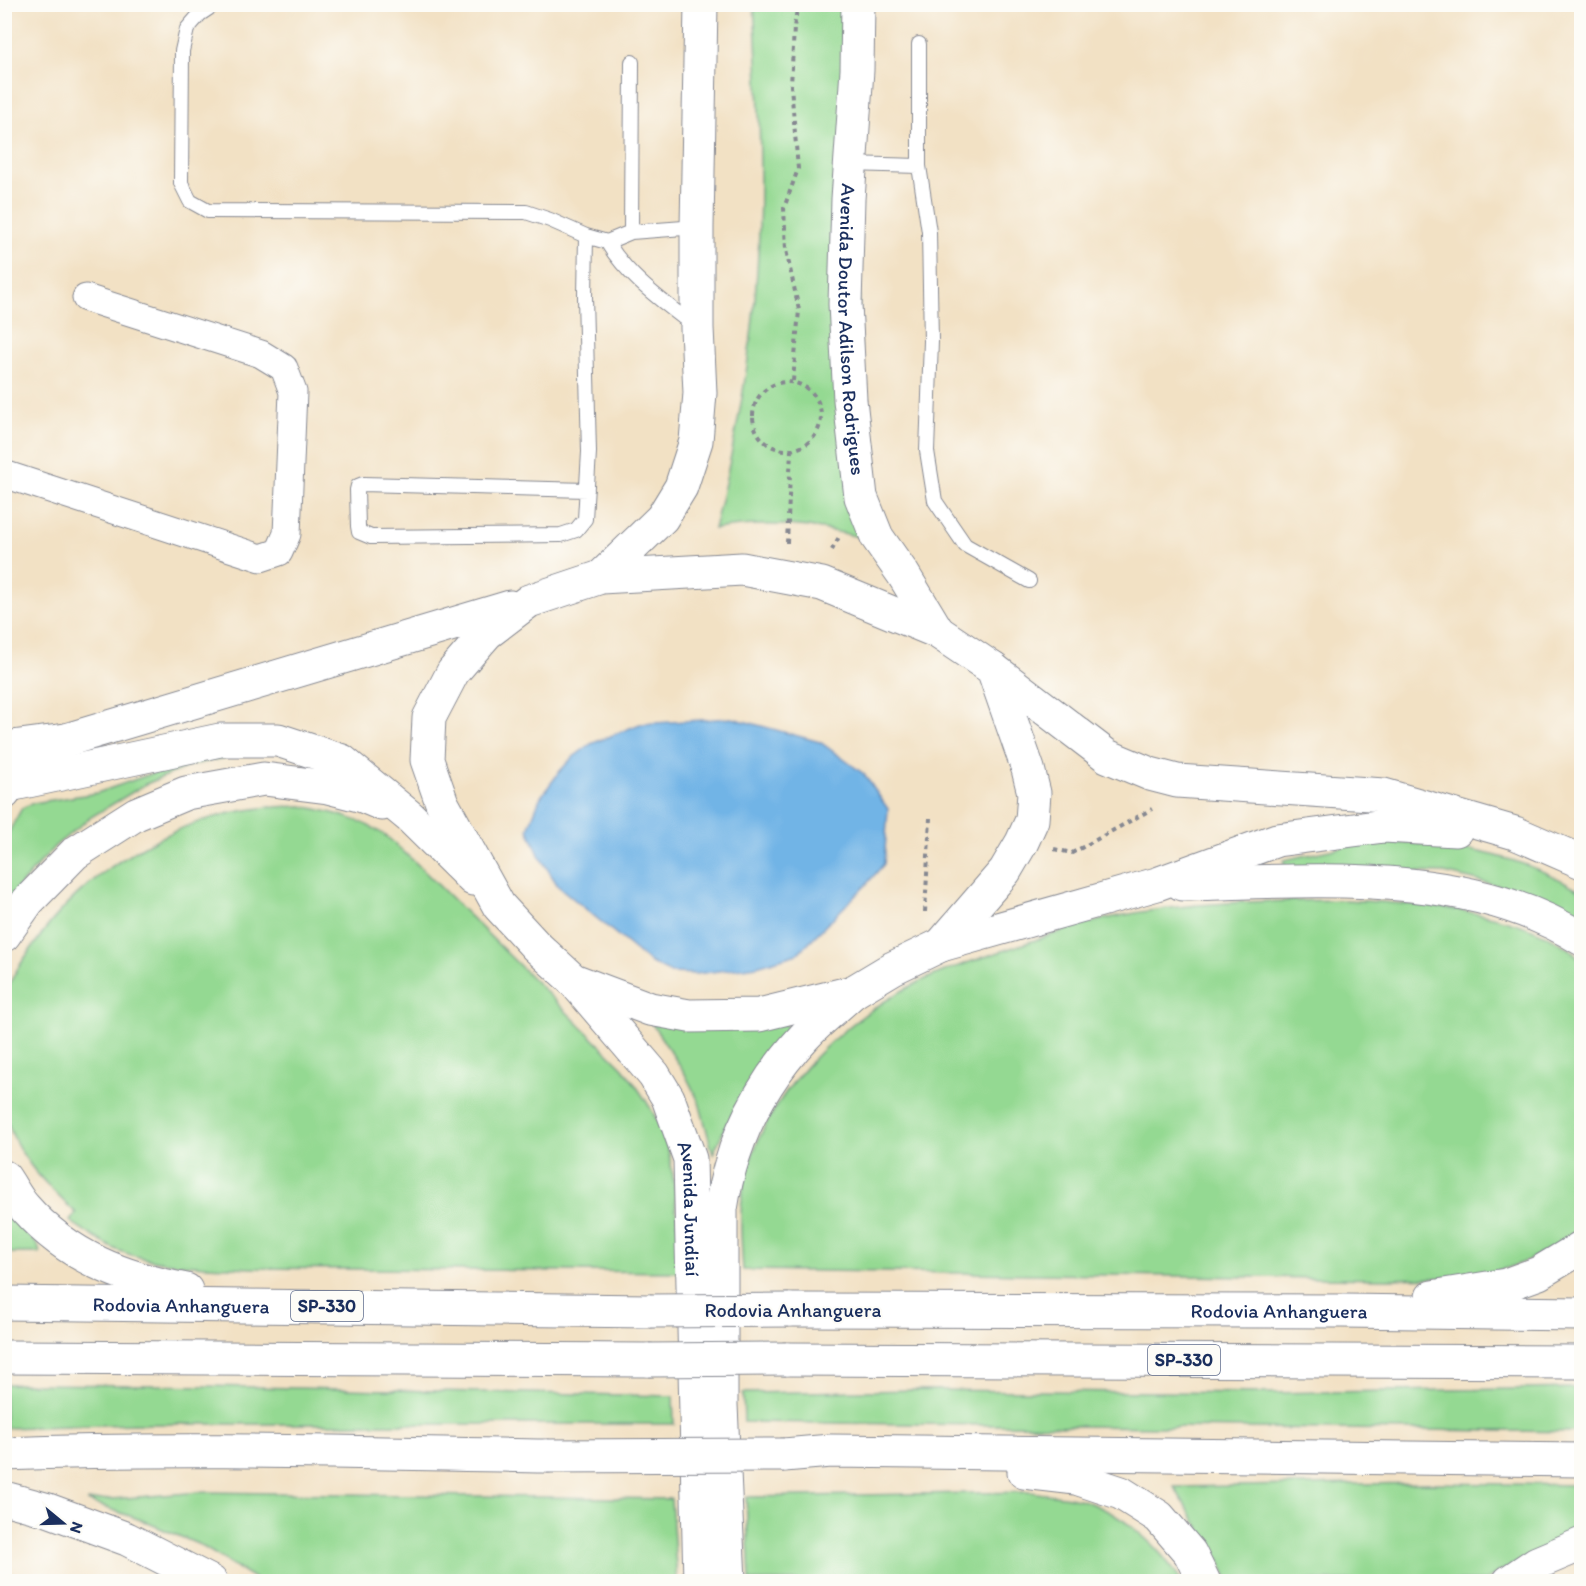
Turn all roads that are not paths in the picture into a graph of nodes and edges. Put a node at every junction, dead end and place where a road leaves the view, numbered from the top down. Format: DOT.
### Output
graph roads {
  1 [pos="215,4"];
  2 [pos="701,4"];
  3 [pos="858,4"];
  4 [pos="919,44"];
  5 [pos="632,62"];
  6 [pos="850,164"];
  7 [pos="919,166"];
  8 [pos="698,227"];
  9 [pos="631,232"];
  10 [pos="586,236"];
  11 [pos="607,242"];
  12 [pos="86,298"];
  13 [pos="697,328"];
  14 [pos="4,474"];
  15 [pos="587,490"];
  16 [pos="601,577"];
  17 [pos="1029,581"];
  18 [pos="529,602"];
  19 [pos="939,632"];
  20 [pos="993,669"];
  21 [pos="66,740"];
  22 [pos="4,748"];
  23 [pos="6,788"];
  24 [pos="410,817"];
  25 [pos="1515,833"];
  26 [pos="1581,862"];
  27 [pos="1157,884"];
  28 [pos="499,906"];
  29 [pos="931,933"];
  30 [pos="4,935"];
  31 [pos="1581,939"];
  32 [pos="573,980"];
  33 [pos="853,992"];
  34 [pos="4,1177"];
  35 [pos="1581,1247"];
  36 [pos="4,1303"];
  37 [pos="261,1305"];
  38 [pos="1344,1311"];
  39 [pos="1581,1314"];
  40 [pos="4,1357"];
  41 [pos="1581,1362"];
  42 [pos="831,1451"];
  43 [pos="4,1454"];
  44 [pos="1581,1460"];
  45 [pos="4,1498"];
  46 [pos="1581,1544"];
  47 [pos="211,1581"];
  48 [pos="700,1581"];
  49 [pos="729,1581"];
  50 [pos="1204,1581"];
  51 [pos="1509,1581"];
  1 -- 10 [label="lane"];
  2 -- 8 [label="main road"];
  3 -- 6 [label="main road, Avenida Doutor Adilson Rodrigues"];
  4 -- 7 [label="lane"];
  5 -- 9 [label="lane"];
  6 -- 7 [label="lane"];
  6 -- 19 [label="main road, Avenida Doutor Adilson Rodrigues"];
  7 -- 17 [label="lane"];
  8 -- 9 [label="lane"];
  8 -- 13 [label="main road"];
  9 -- 11 [label="lane"];
  10 -- 11 [label="lane"];
  10 -- 15 [label="lane"];
  11 -- 13 [label="lane"];
  12 -- 14 [label="street"];
  13 -- 16 [label="main road"];
  15 -- 15 [label="lane"];
  16 -- 18 [label="main road"];
  16 -- 19 [label="main road"];
  18 -- 21 [label="main road"];
  18 -- 28 [label="main road"];
  19 -- 20 [label="main road"];
  20 -- 25 [label="main road"];
  20 -- 29 [label="main road"];
  21 -- 22 [label="main road"];
  21 -- 23 [label="main road"];
  23 -- 24 [label="main road"];
  24 -- 28 [label="main road"];
  24 -- 30 [label="main road"];
  25 -- 26 [label="main road"];
  25 -- 27 [label="main road"];
  27 -- 29 [label="main road"];
  27 -- 31 [label="main road"];
  28 -- 32 [label="main road"];
  29 -- 33 [label="main road"];
  32 -- 33 [label="main road"];
  32 -- 48 [label="main road, Avenida Jundiaí"];
  33 -- 49 [label="main road, Avenida Jundiaí"];
  34 -- 37 [label="main road"];
  35 -- 38 [label="main road"];
  36 -- 37 [label="main road, Rodovia Anhanguera / SP-330"];
  37 -- 38 [label="main road, Rodovia Anhanguera / SP-330, bridge"];
  38 -- 39 [label="main road, Rodovia Anhanguera / SP-330"];
  40 -- 41 [label="main road, SP-330, bridge"];
  42 -- 43 [label="main road, bridge"];
  42 -- 44 [label="main road"];
  42 -- 50 [label="main road"];
  45 -- 47 [label="main road"];
  46 -- 51 [label="main road"];
}
